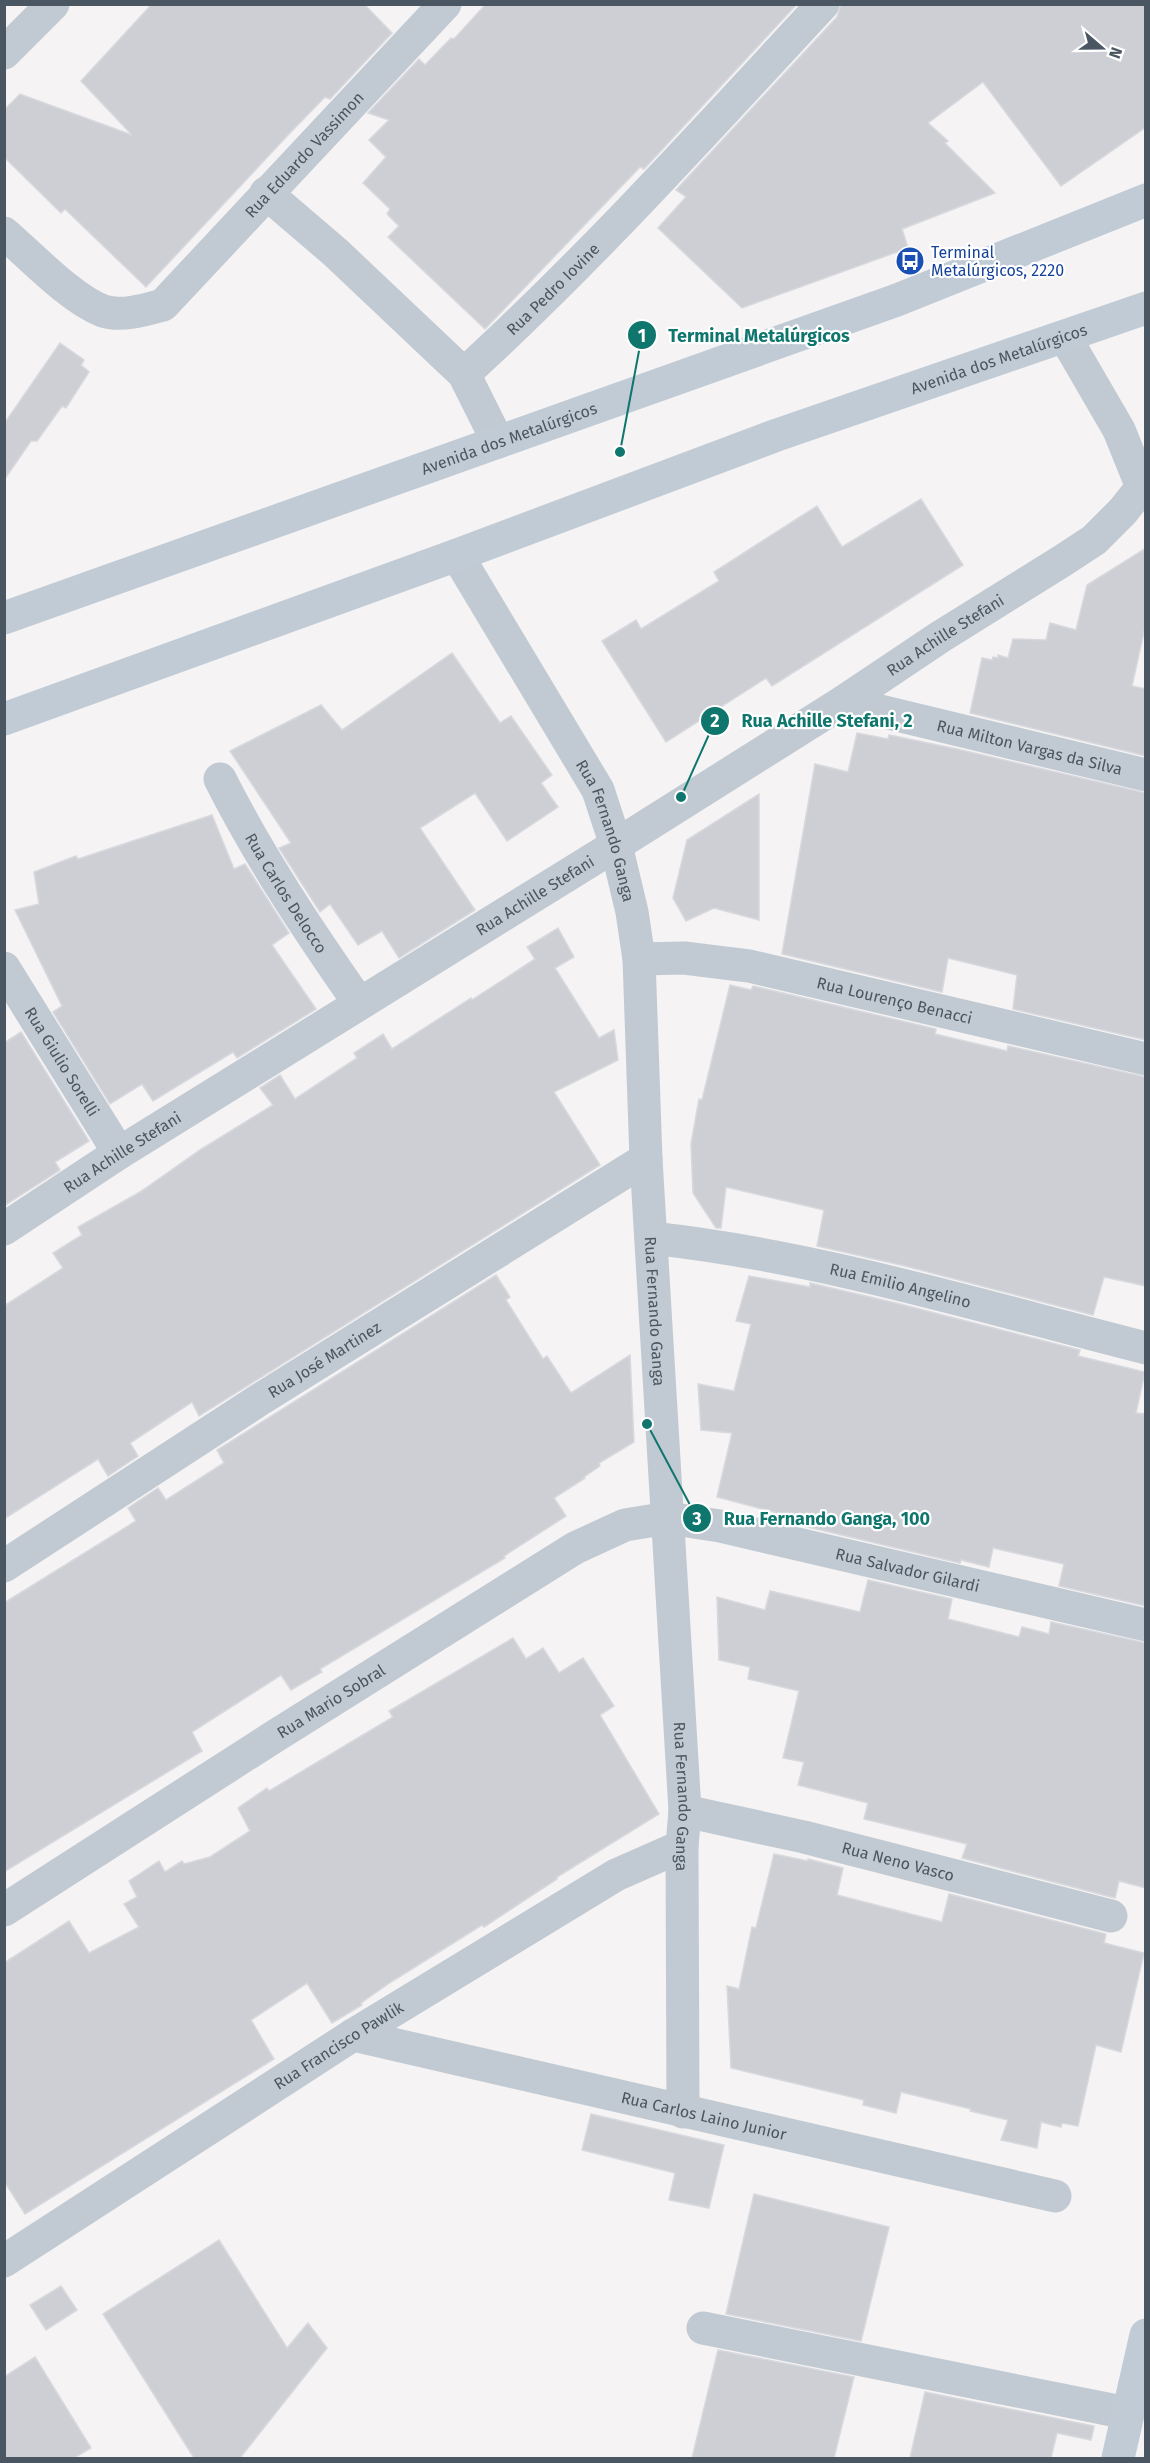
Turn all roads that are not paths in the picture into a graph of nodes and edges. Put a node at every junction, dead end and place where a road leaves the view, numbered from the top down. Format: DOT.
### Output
graph roads {
  1 [pos="53,4"];
  2 [pos="445,4"];
  3 [pos="823,4"];
  4 [pos="4,53"];
  5 [pos="266,193"];
  6 [pos="1146,200"];
  7 [pos="4,233"];
  8 [pos="1146,308"];
  9 [pos="1065,337"];
  10 [pos="464,374"];
  11 [pos="498,442"];
  12 [pos="1144,487"];
  13 [pos="457,555"];
  14 [pos="4,618"];
  15 [pos="843,702"];
  16 [pos="4,719"];
  17 [pos="1146,775"];
  18 [pos="219,779"];
  19 [pos="616,845"];
  20 [pos="639,959"];
  21 [pos="4,968"];
  22 [pos="359,1003"];
  23 [pos="1146,1059"];
  24 [pos="119,1153"];
  25 [pos="645,1159"];
  26 [pos="4,1228"];
  27 [pos="651,1239"];
  28 [pos="1146,1348"];
  29 [pos="669,1518"];
  30 [pos="4,1566"];
  31 [pos="1146,1625"];
  32 [pos="685,1810"];
  33 [pos="682,1846"];
  34 [pos="4,1910"];
  35 [pos="1111,1916"];
  36 [pos="353,2035"];
  37 [pos="684,2112"];
  38 [pos="1055,2196"];
  39 [pos="4,2261"];
  40 [pos="703,2328"];
  41 [pos="1146,2335"];
  42 [pos="1127,2413"];
  43 [pos="1118,2458"];
  1 -- 4 [label="street"];
  2 -- 5 [label="street, Rua Eduardo Vassimon"];
  3 -- 10 [label="street, Rua Pedro Iovine"];
  5 -- 7 [label="street, Rua Eduardo Vassimon"];
  5 -- 10 [label="street"];
  6 -- 11 [label="street, Avenida dos Metalúrgicos"];
  8 -- 9 [label="street, Avenida dos Metalúrgicos"];
  9 -- 12 [label="street"];
  9 -- 13 [label="street, Avenida dos Metalúrgicos"];
  10 -- 11 [label="street"];
  11 -- 14 [label="street, Avenida dos Metalúrgicos"];
  12 -- 15 [label="street, Rua Achille Stefani"];
  13 -- 16 [label="street, Avenida dos Metalúrgicos"];
  13 -- 19 [label="street, Rua Fernando Ganga"];
  15 -- 17 [label="street, Rua Milton Vargas da Silva"];
  15 -- 19 [label="street, Rua Achille Stefani"];
  18 -- 22 [label="street, Rua Carlos Delocco"];
  19 -- 20 [label="street, Rua Fernando Ganga"];
  19 -- 22 [label="street, Rua Achille Stefani"];
  20 -- 23 [label="street, Rua Lourenço Benacci"];
  20 -- 25 [label="street, Rua Fernando Ganga"];
  21 -- 24 [label="street, Rua Giulio Sorelli"];
  22 -- 24 [label="street, Rua Achille Stefani"];
  24 -- 26 [label="street, Rua Achille Stefani"];
  25 -- 27 [label="street, Rua Fernando Ganga"];
  25 -- 30 [label="street, Rua José Martinez"];
  27 -- 28 [label="street, Rua Emilio Angelino"];
  27 -- 29 [label="street, Rua Fernando Ganga"];
  29 -- 31 [label="street, Rua Salvador Gilardi"];
  29 -- 32 [label="street, Rua Fernando Ganga"];
  29 -- 34 [label="street, Rua Mario Sobral"];
  32 -- 33 [label="street, Rua Fernando Ganga"];
  32 -- 35 [label="street, Rua Neno Vasco"];
  33 -- 36 [label="street, Rua Francisco Pawlik"];
  33 -- 37 [label="street, Rua Fernando Ganga"];
  36 -- 37 [label="street, Rua Carlos Laino Junior"];
  36 -- 39 [label="street, Rua Francisco Pawlik"];
  37 -- 38 [label="street, Rua Carlos Laino Junior"];
  40 -- 42 [label="street"];
  41 -- 42 [label="street"];
  42 -- 43 [label="street"];
}
